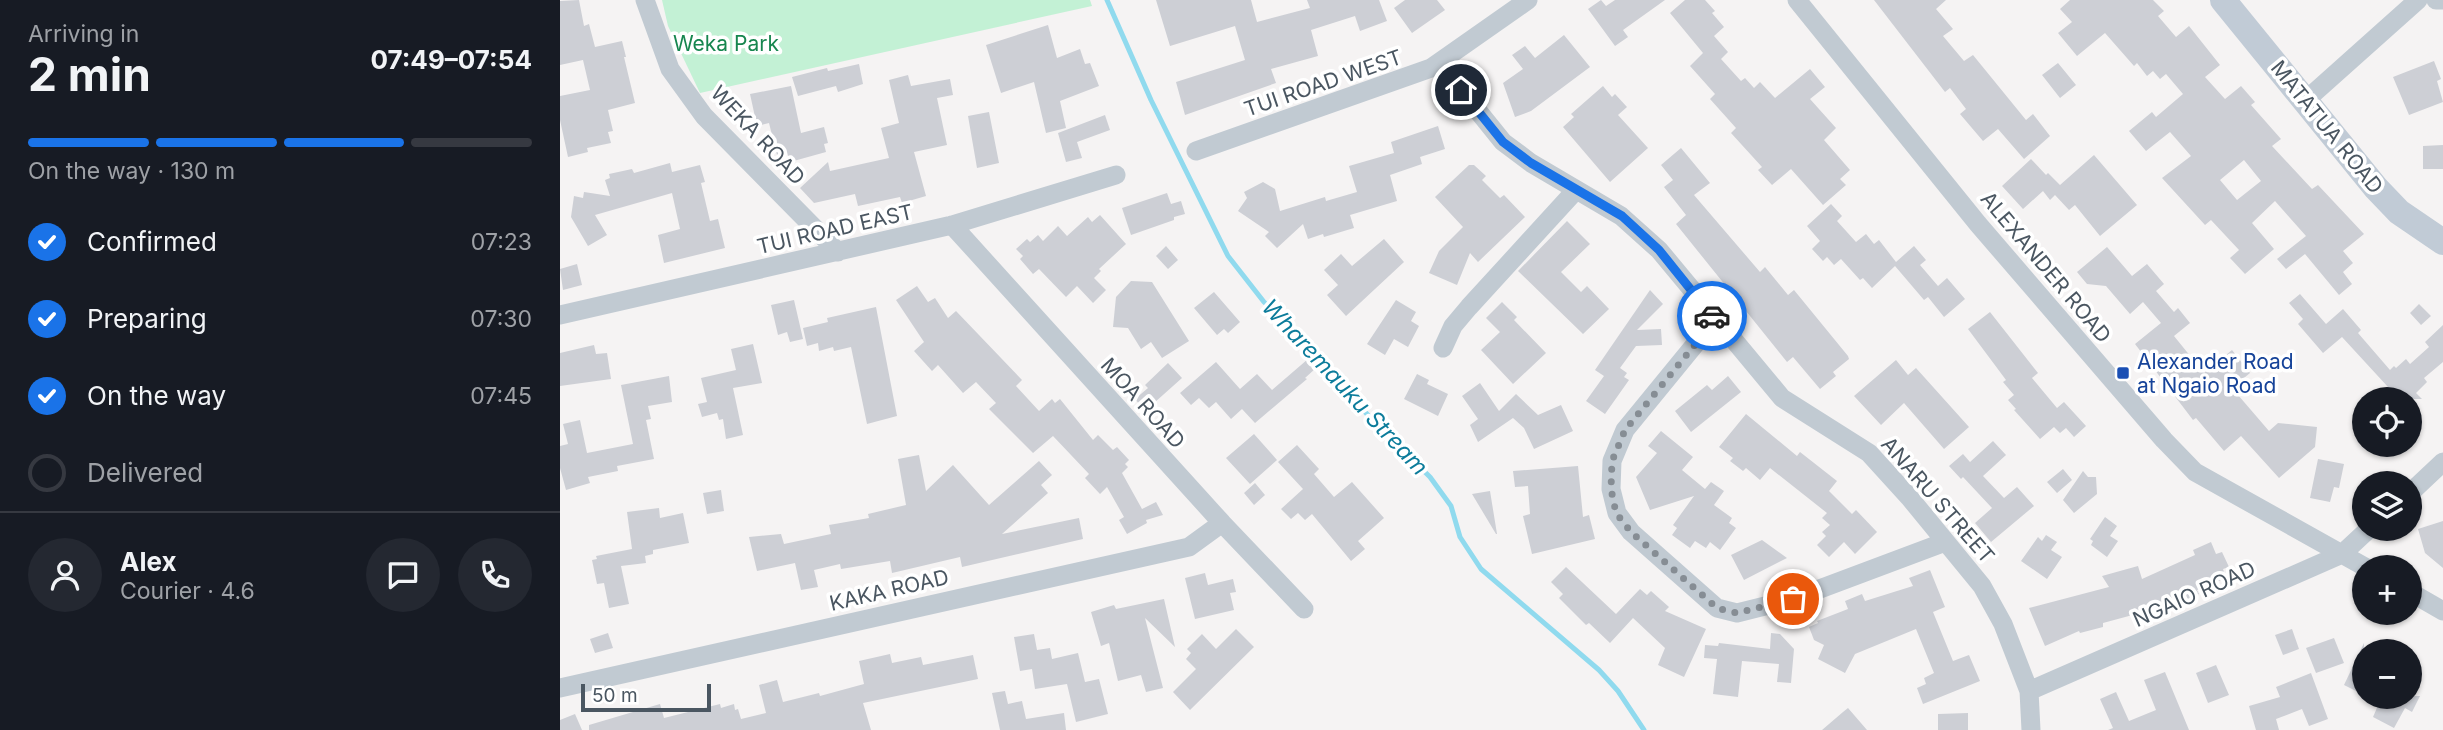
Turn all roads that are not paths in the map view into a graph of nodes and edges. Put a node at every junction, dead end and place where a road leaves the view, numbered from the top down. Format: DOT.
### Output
graph roads {
  1 [pos="645,0"];
  2 [pos="1528,0"];
  3 [pos="1797,0"];
  4 [pos="2222,0"];
  5 [pos="2418,0"];
  6 [pos="2436,0"];
  7 [pos="2443,1"];
  8 [pos="1442,61"];
  9 [pos="2306,100"];
  10 [pos="1196,151"];
  11 [pos="1116,175"];
  12 [pos="1576,190"];
  13 [pos="952,225"];
  14 [pos="2443,242"];
  15 [pos="838,252"];
  16 [pos="560,315"];
  17 [pos="1715,320"];
  18 [pos="1443,348"];
  19 [pos="2443,463"];
  20 [pos="2422,482"];
  21 [pos="1222,523"];
  22 [pos="2356,541"];
  23 [pos="1945,542"];
  24 [pos="2342,554"];
  25 [pos="2352,560"];
  26 [pos="2422,599"];
  27 [pos="1304,609"];
  28 [pos="2443,611"];
  29 [pos="560,688"];
  30 [pos="2029,691"];
  31 [pos="2031,730"];
  1 -- 15 [label="street, WEKA ROAD"];
  2 -- 8 [label="street, TUI ROAD WEST"];
  3 -- 24 [label="street, ALEXANDER ROAD"];
  4 -- 9 [label="main road, MATATUA ROAD"];
  5 -- 9 [label="street"];
  6 -- 7 [label="street"];
  8 -- 10 [label="street, TUI ROAD WEST"];
  8 -- 12 [label="street, ANARU STREET"];
  9 -- 14 [label="main road, MATATUA ROAD"];
  11 -- 13 [label="street, TUI ROAD EAST"];
  12 -- 17 [label="street, ANARU STREET"];
  12 -- 18 [label="street"];
  13 -- 15 [label="street, TUI ROAD EAST"];
  13 -- 21 [label="street, MOA ROAD"];
  15 -- 16 [label="street, TUI ROAD EAST"];
  17 -- 23 [label="street, ANARU STREET"];
  17 -- 23 [label="street"];
  19 -- 20 [label="street"];
  21 -- 27 [label="street, MOA ROAD"];
  21 -- 29 [label="street, KAKA ROAD"];
  22 -- 24 [label="street, NGAIO ROAD"];
  23 -- 30 [label="street, ANARU STREET"];
  24 -- 25 [label="street, ALEXANDER ROAD"];
  24 -- 30 [label="street, NGAIO ROAD"];
  26 -- 28 [label="street"];
  30 -- 31 [label="street, ANARU STREET"];
}
